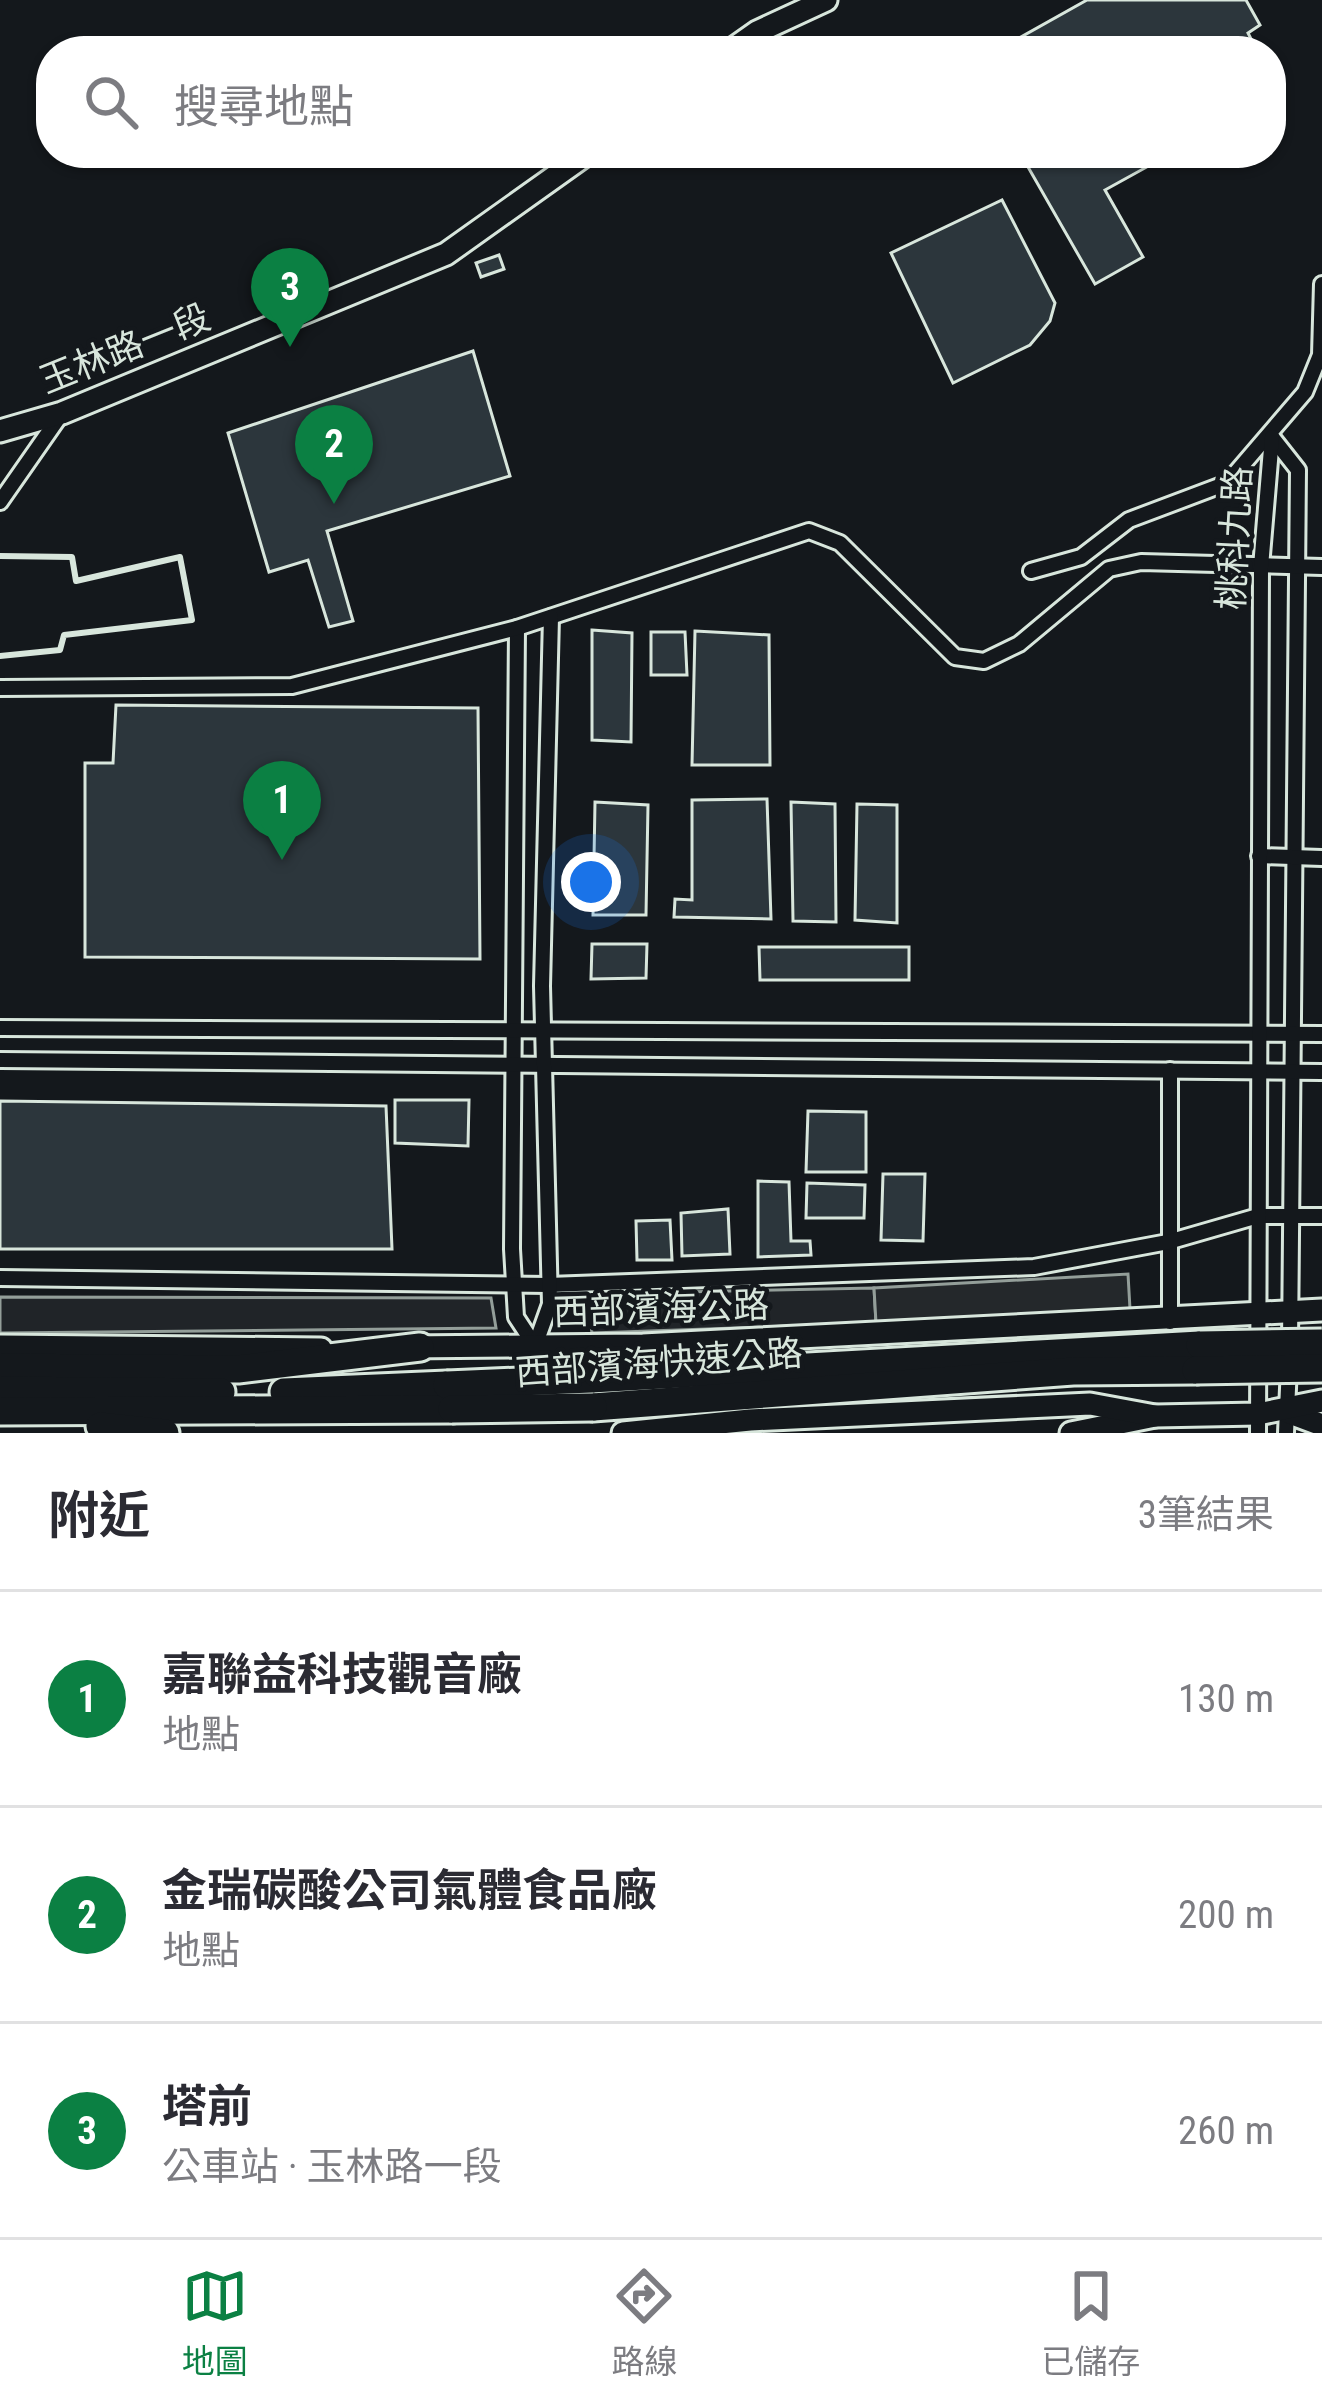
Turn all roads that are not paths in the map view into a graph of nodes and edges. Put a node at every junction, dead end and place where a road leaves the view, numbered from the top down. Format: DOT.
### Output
graph roads {
  1 [pos="826,0"];
  2 [pos="751,36"];
  3 [pos="566,168"];
  4 [pos="1322,284"];
  5 [pos="62,412"];
  6 [pos="0,431"];
  7 [pos="1272,436"];
  8 [pos="0,502"];
  9 [pos="1322,566"];
  10 [pos="1261,567"];
  11 [pos="1297,569"];
  12 [pos="1031,571"];
  13 [pos="551,616"];
  14 [pos="517,628"];
  15 [pos="0,688"];
  16 [pos="1259,856"];
  17 [pos="1298,857"];
  18 [pos="1322,858"];
  19 [pos="0,1028"];
  20 [pos="517,1029"];
  21 [pos="544,1029"];
  22 [pos="1260,1034"];
  23 [pos="1294,1034"];
  24 [pos="1322,1034"];
  25 [pos="0,1060"];
  26 [pos="516,1066"];
  27 [pos="544,1066"];
  28 [pos="1170,1070"];
  29 [pos="1262,1070"];
  30 [pos="1295,1072"];
  31 [pos="1322,1072"];
  32 [pos="1258,1216"];
  33 [pos="1294,1216"];
  34 [pos="1322,1216"];
  35 [pos="1168,1242"];
  36 [pos="0,1279"];
  37 [pos="514,1285"];
  38 [pos="549,1285"];
  39 [pos="1291,1309"];
  40 [pos="1322,1310"];
  41 [pos="1259,1314"];
  42 [pos="1170,1322"];
  43 [pos="1322,1343"];
  44 [pos="0,1346"];
  45 [pos="535,1346"];
  46 [pos="421,1347"];
  47 [pos="1198,1357"];
  48 [pos="0,1367"];
  49 [pos="1322,1368"];
  50 [pos="0,1390"];
  51 [pos="450,1397"];
  52 [pos="1322,1401"];
  53 [pos="0,1411"];
  54 [pos="1155,1416"];
  55 [pos="1287,1423"];
  56 [pos="1258,1424"];
  57 [pos="1322,1425"];
  58 [pos="0,1429"];
  59 [pos="165,1433"];
  60 [pos="536,1433"];
  61 [pos="623,1433"];
  62 [pos="1071,1433"];
  1 -- 2 [label="main road"];
  3 -- 5 [label="main road, 玉林路一段"];
  4 -- 7 [label="street"];
  5 -- 6 [label="main road, 玉林路一段"];
  5 -- 8 [label="street"];
  7 -- 10 [label="street, 桃科九路"];
  7 -- 11 [label="street, 桃科九路"];
  7 -- 12 [label="street"];
  9 -- 11 [label="street"];
  10 -- 11 [label="street"];
  10 -- 13 [label="street"];
  10 -- 16 [label="street, 桃科九路"];
  11 -- 17 [label="street, 桃科九路"];
  13 -- 14 [label="street"];
  13 -- 21 [label="street"];
  14 -- 15 [label="street"];
  14 -- 20 [label="street"];
  16 -- 17 [label="street"];
  16 -- 22 [label="street, 桃科九路"];
  17 -- 18 [label="street"];
  17 -- 23 [label="street, 桃科九路"];
  19 -- 20 [label="street"];
  20 -- 21 [label="street"];
  20 -- 26 [label="street"];
  21 -- 22 [label="street"];
  21 -- 27 [label="street"];
  22 -- 23 [label="street"];
  22 -- 29 [label="street, 桃科九路"];
  23 -- 24 [label="street"];
  23 -- 30 [label="street, 桃科九路"];
  25 -- 26 [label="street"];
  26 -- 27 [label="street"];
  26 -- 37 [label="street"];
  27 -- 28 [label="street"];
  27 -- 38 [label="street"];
  28 -- 29 [label="street"];
  28 -- 35 [label="street"];
  29 -- 30 [label="street"];
  29 -- 32 [label="street, 桃科九路"];
  30 -- 31 [label="street"];
  30 -- 33 [label="street, 桃科九路"];
  32 -- 33 [label="street"];
  32 -- 35 [label="street"];
  32 -- 41 [label="street, 桃科九路"];
  33 -- 34 [label="street"];
  33 -- 39 [label="street, 桃科九路"];
  35 -- 38 [label="street"];
  35 -- 42 [label="street"];
  36 -- 37 [label="street"];
  37 -- 38 [label="street"];
  37 -- 45 [label="street"];
  38 -- 45 [label="street"];
  39 -- 40 [label="main road, 西部濱海公路"];
  39 -- 41 [label="main road, 西部濱海公路"];
  39 -- 55 [label="street, 桃科九路"];
  41 -- 42 [label="main road, 西部濱海公路"];
  41 -- 56 [label="street, 桃科九路"];
  42 -- 45 [label="main road, 西部濱海公路"];
  43 -- 47 [label="highway, 西部濱海快速公路, bridge"];
  44 -- 46 [label="main road, 西部濱海公路"];
  45 -- 46 [label="main road, 西部濱海公路"];
  45 -- 60 [label="street"];
  46 -- 48 [label="highway"];
  47 -- 49 [label="highway, 西部濱海快速公路, bridge"];
  47 -- 51 [label="highway, 西部濱海快速公路, bridge"];
  50 -- 51 [label="highway, 西部濱海快速公路"];
  51 -- 53 [label="highway, 西部濱海快速公路"];
  52 -- 55 [label="main road"];
  54 -- 56 [label="main road"];
  54 -- 61 [label="main road"];
  54 -- 62 [label="main road"];
  55 -- 56 [label="main road"];
  55 -- 57 [label="main road"];
  58 -- 59 [label="highway"];
}
